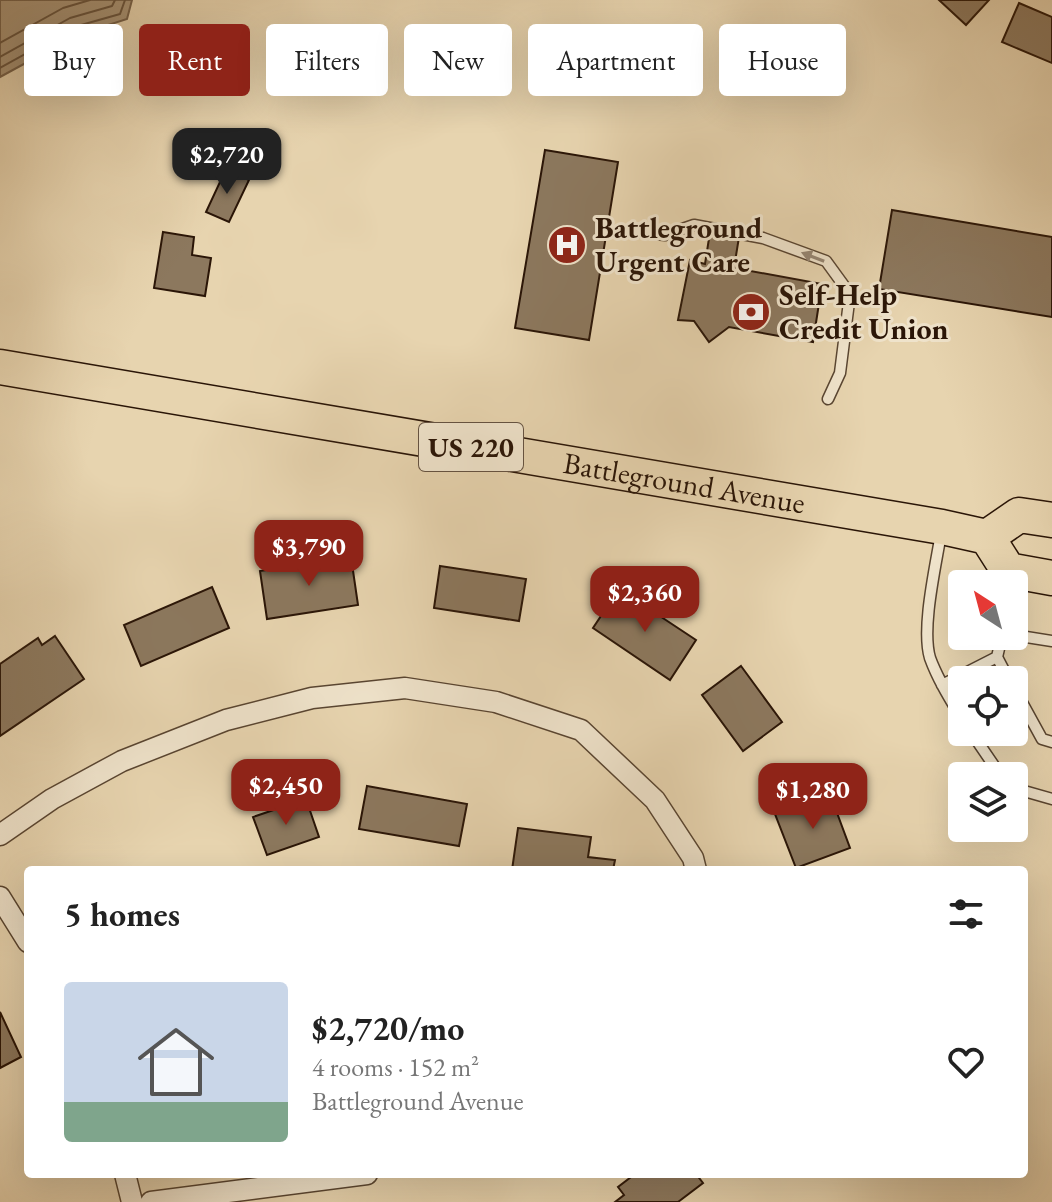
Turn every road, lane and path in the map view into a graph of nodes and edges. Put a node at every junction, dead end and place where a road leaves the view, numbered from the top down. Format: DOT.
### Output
graph roads {
  1 [pos="636,232"];
  2 [pos="0,367"];
  3 [pos="828,399"];
  4 [pos="1052,520"];
  5 [pos="942,527"];
  6 [pos="987,537"];
  7 [pos="1052,578"];
  8 [pos="1028,637"];
  9 [pos="1052,641"];
  10 [pos="999,650"];
  11 [pos="997,657"];
  12 [pos="1002,666"];
  13 [pos="942,685"];
  14 [pos="948,695"];
  15 [pos="1028,714"];
  16 [pos="1052,742"];
  17 [pos="1028,792"];
  18 [pos="1052,799"];
  19 [pos="0,835"];
  20 [pos="695,866"];
  21 [pos="0,897"];
  22 [pos="24,936"];
  23 [pos="126,1178"];
  24 [pos="336,1178"];
  25 [pos="132,1202"];
  26 [pos="151,1202"];
  3 -- 1 [label="lane, one-way"];
  2 -- 5 [label="main road, Battleground Avenue / US 220"];
  4 -- 6 [label="main road"];
  5 -- 6 [label="main road, Battleground Avenue / US 220"];
  5 -- 13 [label="lane"];
  6 -- 7 [label="main road"];
  8 -- 9 [label="lane"];
  10 -- 11 [label="lane"];
  11 -- 12 [label="lane"];
  11 -- 13 [label="lane"];
  13 -- 14 [label="lane"];
  15 -- 16 [label="lane"];
  17 -- 18 [label="lane"];
  19 -- 20 [label="street"];
  21 -- 22 [label="street"];
  23 -- 25 [label="street"];
  24 -- 26 [label="street"];
}
